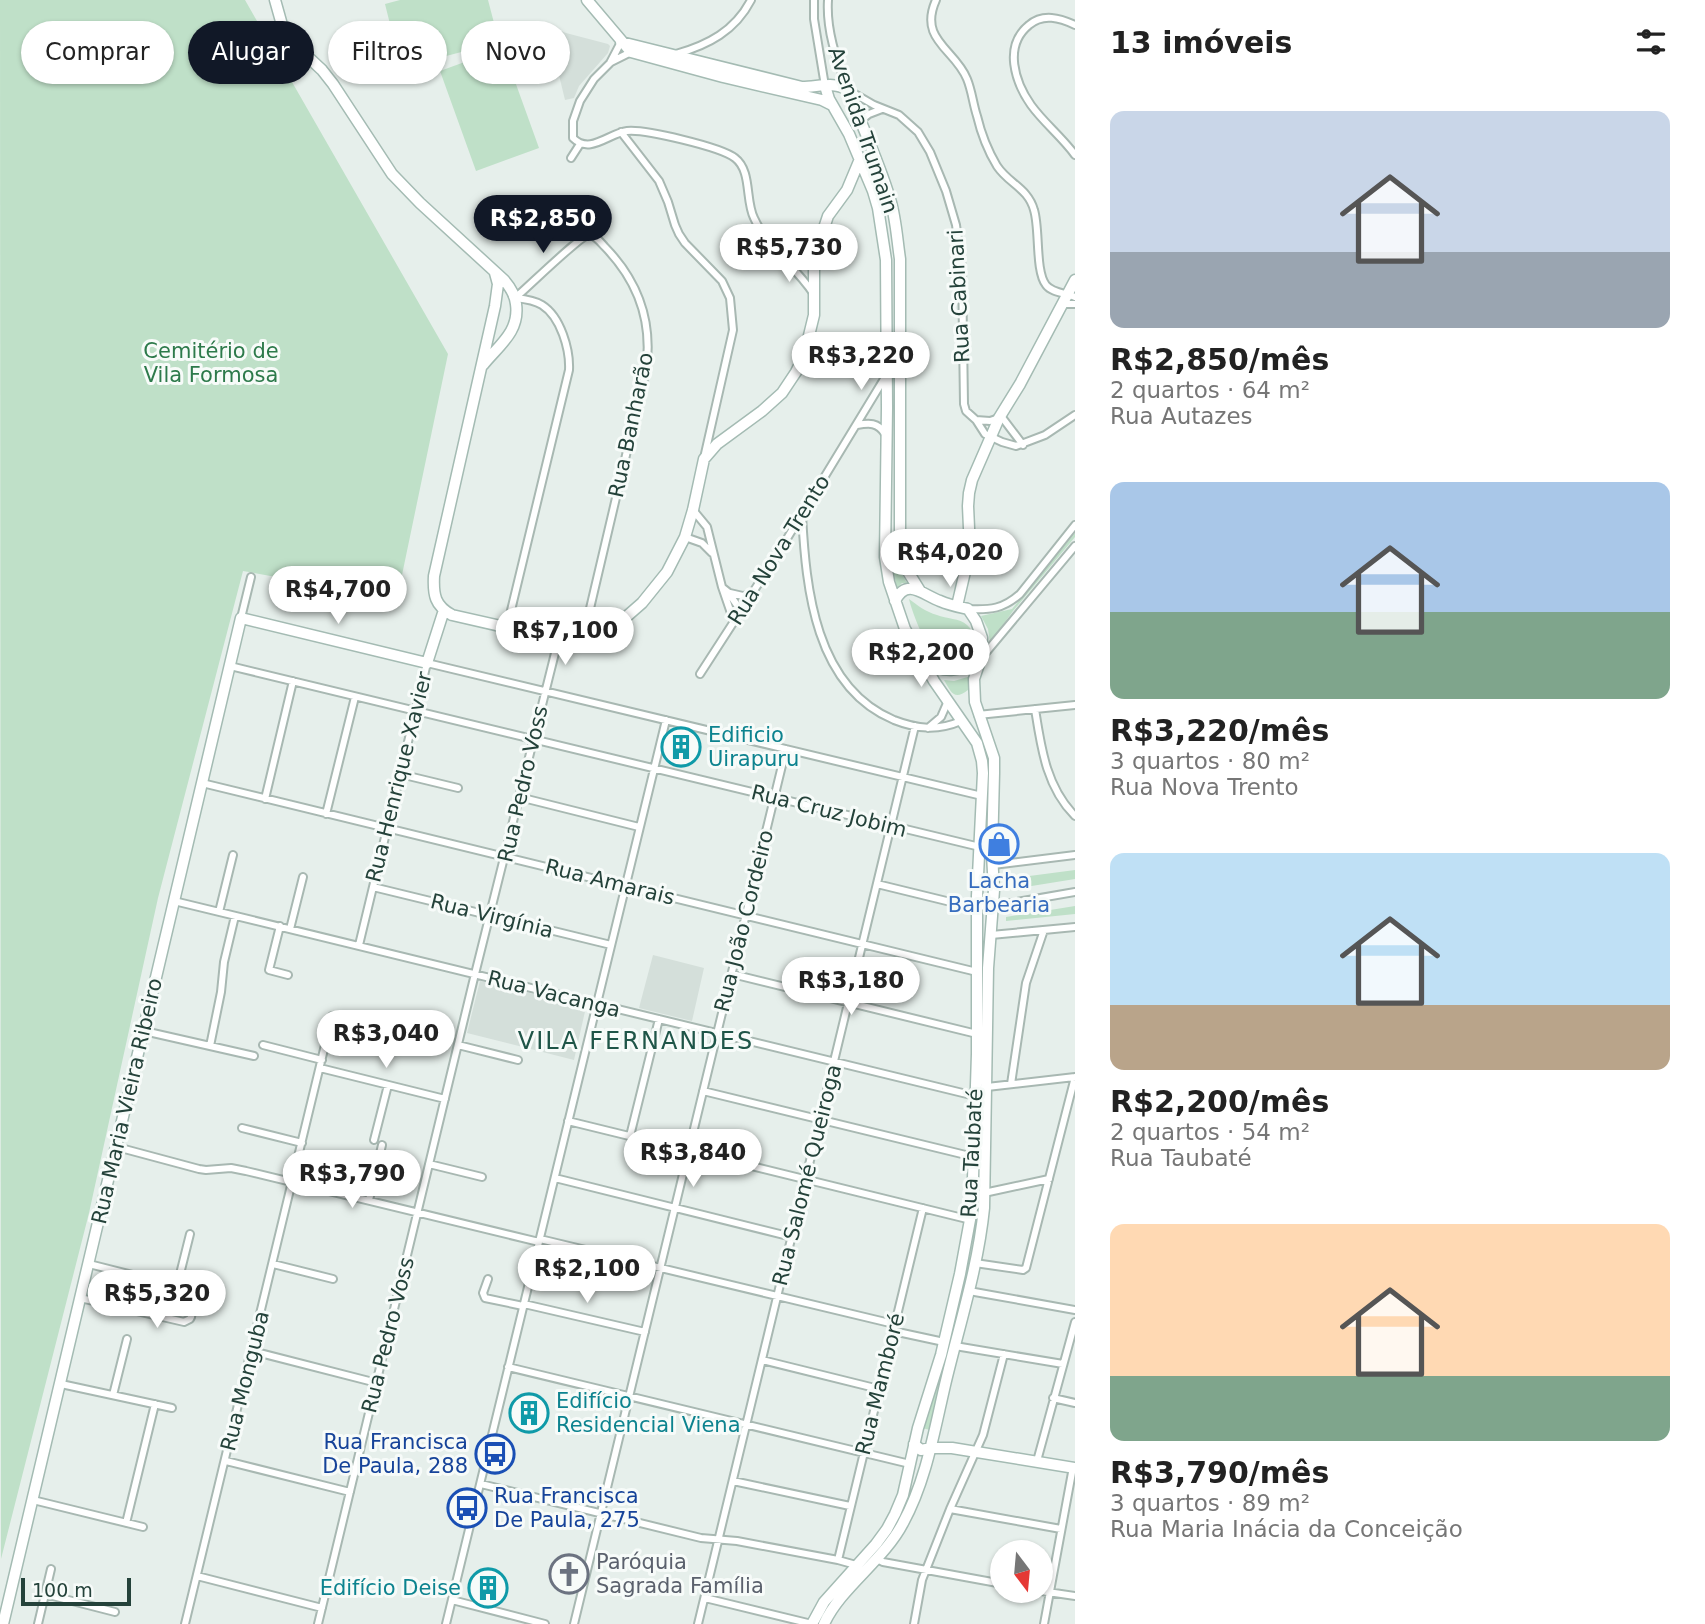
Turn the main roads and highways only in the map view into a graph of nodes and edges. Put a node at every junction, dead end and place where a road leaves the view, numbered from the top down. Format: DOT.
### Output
graph roads {
  1 [pos="275,0"];
  2 [pos="587,0"];
  3 [pos="621,42"];
  4 [pos="673,59"];
  5 [pos="825,86"];
  6 [pos="833,106"];
  7 [pos="860,159"];
  8 [pos="879,166"];
  9 [pos="867,177"];
  10 [pos="848,190"];
  11 [pos="495,273"];
  12 [pos="1075,281"];
  13 [pos="515,298"];
  14 [pos="1068,299"];
  15 [pos="495,306"];
  16 [pos="492,321"];
  17 [pos="508,338"];
  18 [pos="481,369"];
  19 [pos="921,591"];
  20 [pos="895,601"];
  21 [pos="957,606"];
  22 [pos="444,610"];
  23 [pos="241,618"];
  24 [pos="981,658"];
  25 [pos="923,660"];
  26 [pos="975,702"];
  27 [pos="961,721"];
  28 [pos="933,1381"];
  29 [pos="945,1387"];
  30 [pos="914,1444"];
  31 [pos="932,1444"];
  32 [pos="1074,1468"];
  33 [pos="3,1624"];
  34 [pos="812,1624"];
  35 [pos="827,1624"];
  1 -- 11 [label="main road"];
  2 -- 3 [label="main road"];
  3 -- 4 [label="main road"];
  3 -- 4 [label="main road"];
  4 -- 5 [label="main road"];
  4 -- 6 [label="main road"];
  5 -- 6 [label="main road, Avenida Trumain"];
  5 -- 8 [label="main road, Avenida Trumain"];
  6 -- 7 [label="main road, Avenida Trumain"];
  7 -- 9 [label="main road, Avenida Trumain"];
  7 -- 10 [label="main road"];
  8 -- 9 [label="main road"];
  8 -- 19 [label="main road, Avenida Trumain"];
  9 -- 10 [label="main road"];
  9 -- 20 [label="main road, Avenida Trumain"];
  10 -- 22 [label="main road"];
  11 -- 13 [label="main road"];
  11 -- 15 [label="main road"];
  12 -- 14 [label="main road"];
  13 -- 15 [label="main road"];
  13 -- 17 [label="main road"];
  14 -- 21 [label="main road"];
  15 -- 16 [label="main road"];
  16 -- 17 [label="main road"];
  16 -- 18 [label="main road"];
  17 -- 18 [label="main road"];
  18 -- 22 [label="main road"];
  19 -- 20 [label="main road"];
  19 -- 21 [label="main road"];
  20 -- 25 [label="main road, Avenida Trumain"];
  21 -- 24 [label="main road, Rua Taubaté"];
  22 -- 23 [label="main road, Rua Henrique Xavier"];
  23 -- 33 [label="main road, Rua Maria Vieira Ribeiro"];
  24 -- 25 [label="main road"];
  24 -- 26 [label="main road, Rua Taubaté"];
  25 -- 27 [label="main road, Rua Taubaté"];
  26 -- 27 [label="main road"];
  26 -- 29 [label="main road, Rua Taubaté"];
  27 -- 28 [label="main road, Rua Taubaté"];
  28 -- 29 [label="main road"];
  28 -- 30 [label="main road, Rua Taubaté"];
  29 -- 31 [label="main road, Rua Taubaté"];
  30 -- 31 [label="main road"];
  30 -- 34 [label="main road, Rua Taubaté"];
  31 -- 32 [label="main road"];
  31 -- 35 [label="main road, Rua Taubaté"];
}
